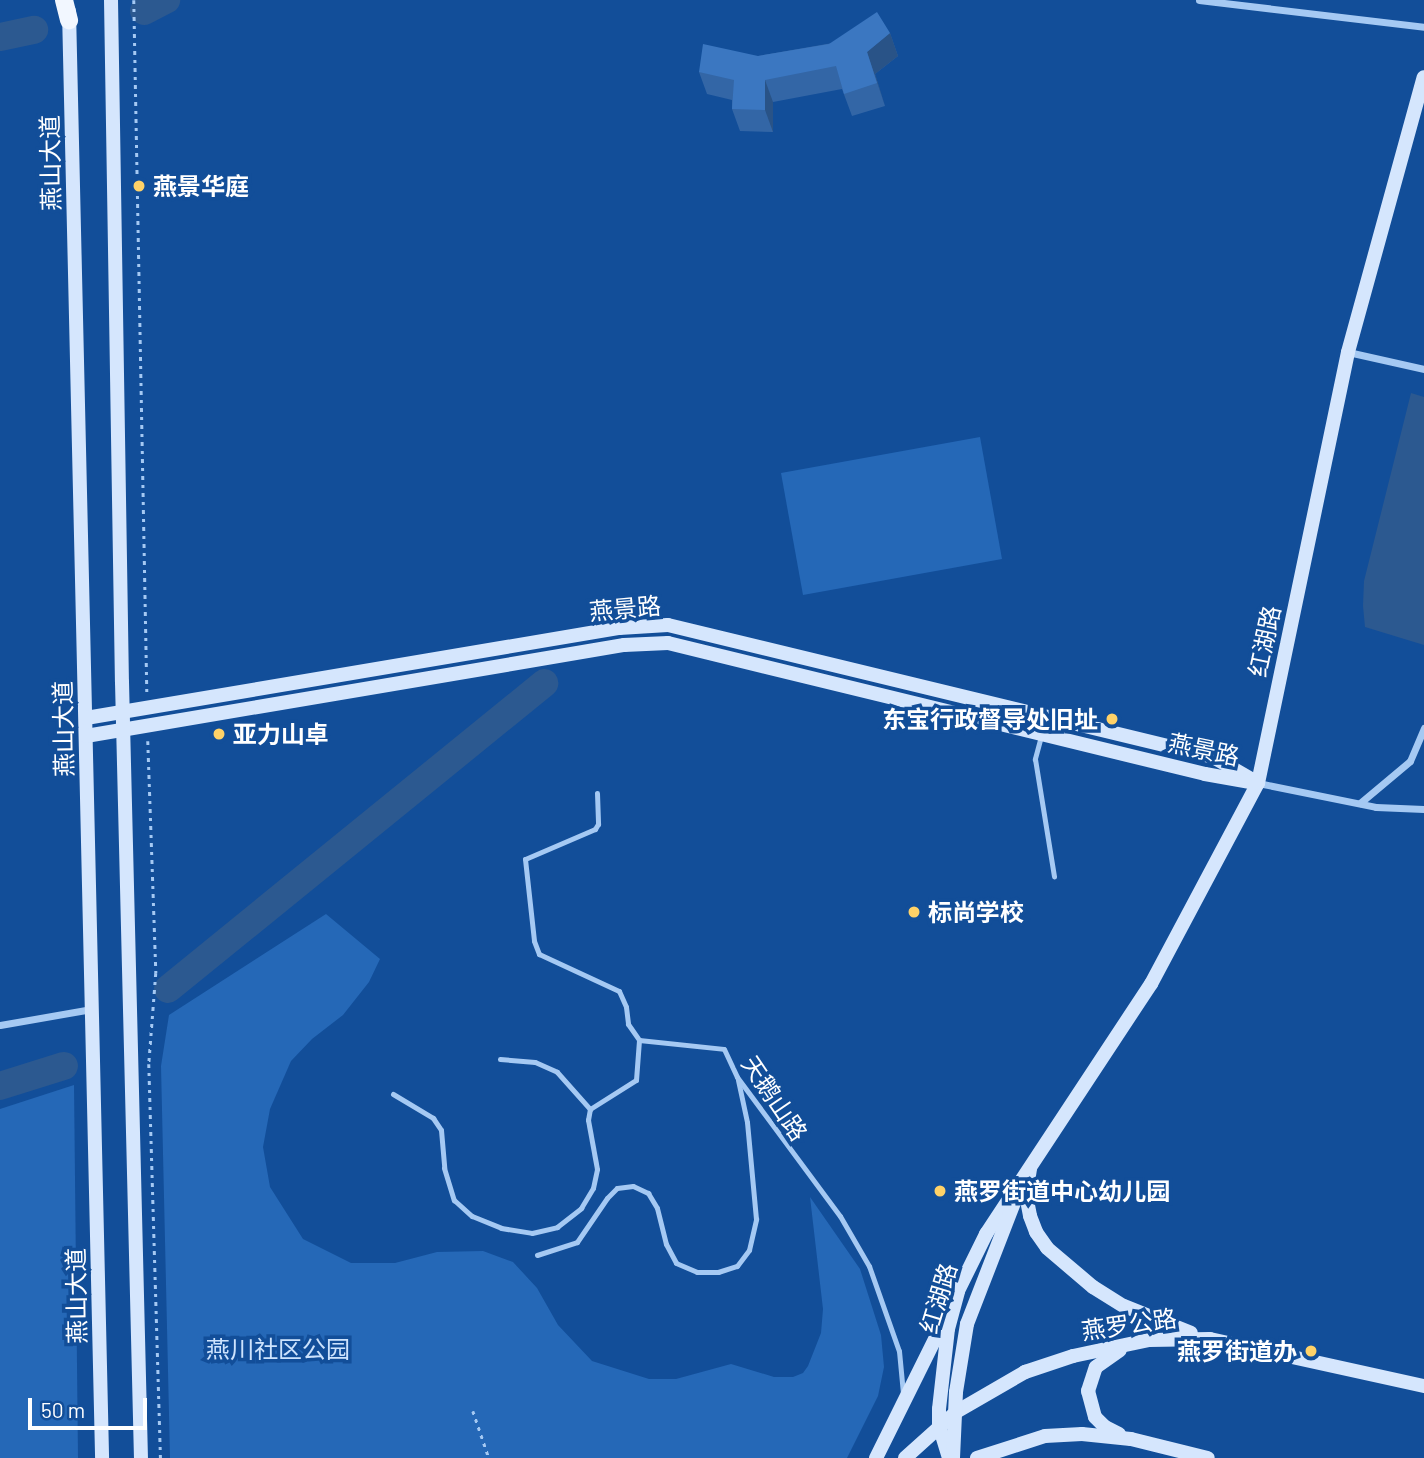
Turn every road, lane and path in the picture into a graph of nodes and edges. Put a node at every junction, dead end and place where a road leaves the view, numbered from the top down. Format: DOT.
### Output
graph roads {
  1 [pos="66,0"];
  2 [pos="111,0"];
  3 [pos="134,0"];
  4 [pos="1199,0"];
  5 [pos="69,20"];
  6 [pos="1424,27"];
  7 [pos="1424,77"];
  8 [pos="1348,352"];
  9 [pos="1424,369"];
  10 [pos="146,676"];
  11 [pos="123,713"];
  12 [pos="86,718"];
  13 [pos="1424,728"];
  14 [pos="124,730"];
  15 [pos="1042,733"];
  16 [pos="86,736"];
  17 [pos="148,741"];
  18 [pos="1258,783"];
  19 [pos="597,793"];
  20 [pos="1360,803"];
  21 [pos="1424,809"];
  22 [pos="1054,876"];
  23 [pos="92,1009"];
  24 [pos="0,1025"];
  25 [pos="639,1040"];
  26 [pos="500,1059"];
  27 [pos="737,1077"];
  28 [pos="393,1094"];
  29 [pos="590,1109"];
  30 [pos="1030,1164"];
  31 [pos="537,1255"];
  32 [pos="958,1291"];
  33 [pos="1209,1339"];
  34 [pos="1133,1342"];
  35 [pos="1424,1386"];
  36 [pos="903,1407"];
  37 [pos="473,1411"];
  38 [pos="956,1412"];
  39 [pos="939,1426"];
  40 [pos="1131,1439"];
  41 [pos="102,1458"];
  42 [pos="141,1458"];
  43 [pos="161,1458"];
  44 [pos="489,1458"];
  45 [pos="876,1458"];
  46 [pos="905,1458"];
  47 [pos="951,1458"];
  48 [pos="977,1458"];
  49 [pos="1208,1458"];
  1 -- 5 [label="main road"];
  2 -- 11 [label="main road"];
  3 -- 10 [label="path"];
  4 -- 6 [label="street"];
  5 -- 12 [label="main road, 燕山大道"];
  7 -- 8 [label="main road, 红湖路"];
  8 -- 9 [label="street"];
  8 -- 18 [label="main road, 红湖路"];
  11 -- 12 [label="main road, 燕景路"];
  11 -- 14 [label="main road"];
  11 -- 18 [label="main road, 燕景路"];
  12 -- 16 [label="main road, 燕山大道"];
  13 -- 20 [label="street"];
  14 -- 15 [label="main road, 燕景路"];
  14 -- 16 [label="main road, 燕景路"];
  14 -- 42 [label="main road"];
  15 -- 18 [label="main road, 燕景路"];
  15 -- 22 [label="lane"];
  16 -- 23 [label="main road, 燕山大道"];
  17 -- 43 [label="path"];
  18 -- 20 [label="street"];
  18 -- 30 [label="main road, 红湖路"];
  19 -- 25 [label="lane"];
  20 -- 21 [label="street"];
  23 -- 24 [label="street"];
  23 -- 41 [label="main road, 燕山大道"];
  25 -- 27 [label="lane, 天鹅山路"];
  25 -- 29 [label="lane"];
  26 -- 29 [label="lane"];
  27 -- 31 [label="lane"];
  27 -- 36 [label="lane, 天鹅山路"];
  28 -- 29 [label="lane"];
  30 -- 32 [label="main road, 红湖路"];
  30 -- 33 [label="main road"];
  30 -- 38 [label="main road, 红湖路"];
  32 -- 36 [label="main road"];
  32 -- 39 [label="main road, 红湖路"];
  33 -- 34 [label="main road, 燕罗公路"];
  33 -- 35 [label="main road, 燕罗公路"];
  34 -- 38 [label="main road, 燕罗公路"];
  34 -- 40 [label="main road"];
  36 -- 45 [label="main road"];
  37 -- 44 [label="path"];
  38 -- 39 [label="main road, 燕罗公路"];
  38 -- 47 [label="main road, 红湖路"];
  39 -- 46 [label="main road, 燕罗公路"];
  39 -- 47 [label="main road, 红湖路"];
  40 -- 48 [label="main road"];
  40 -- 49 [label="main road"];
}
